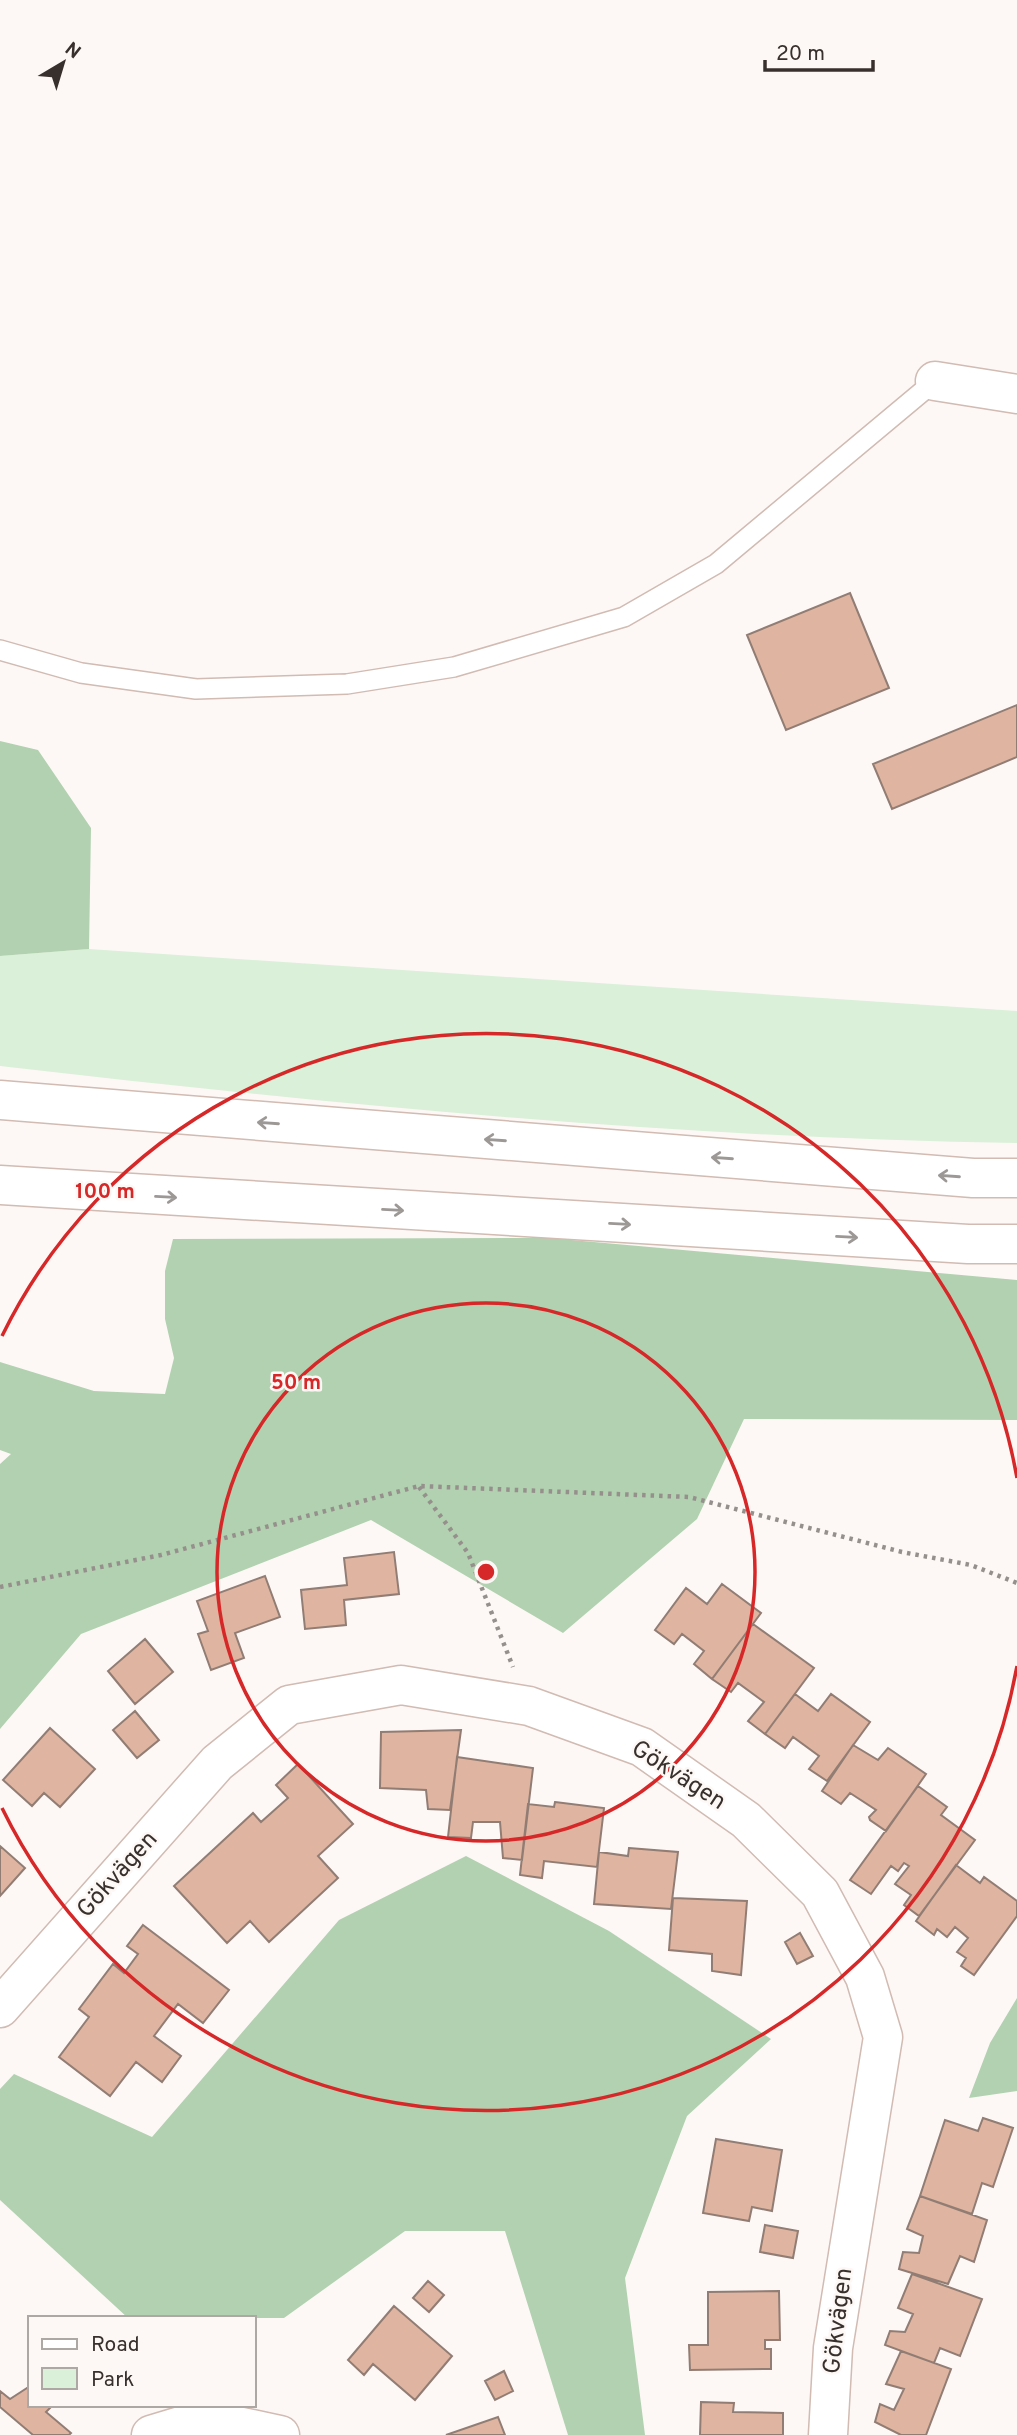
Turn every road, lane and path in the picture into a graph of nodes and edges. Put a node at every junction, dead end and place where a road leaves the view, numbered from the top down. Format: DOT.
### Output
graph roads {
  1 [pos="935,381"];
  2 [pos="1017,394"];
  3 [pos="0,650"];
  4 [pos="0,1100"];
  5 [pos="1017,1178"];
  6 [pos="0,1185"];
  7 [pos="1017,1244"];
  8 [pos="419,1486"];
  9 [pos="1017,1583"];
  10 [pos="0,1587"];
  11 [pos="529,1706"];
  12 [pos="0,2008"];
  13 [pos="150,2435"];
  14 [pos="280,2435"];
  15 [pos="828,2435"];
  1 -- 2 [label="main road"];
  1 -- 3 [label="lane"];
  5 -- 4 [label="main road, one-way"];
  6 -- 7 [label="main road, one-way"];
  8 -- 9 [label="path"];
  8 -- 10 [label="path"];
  8 -- 11 [label="path"];
  11 -- 12 [label="main road, Gökvägen"];
  11 -- 15 [label="main road, Gökvägen"];
  13 -- 14 [label="main road"];
}
